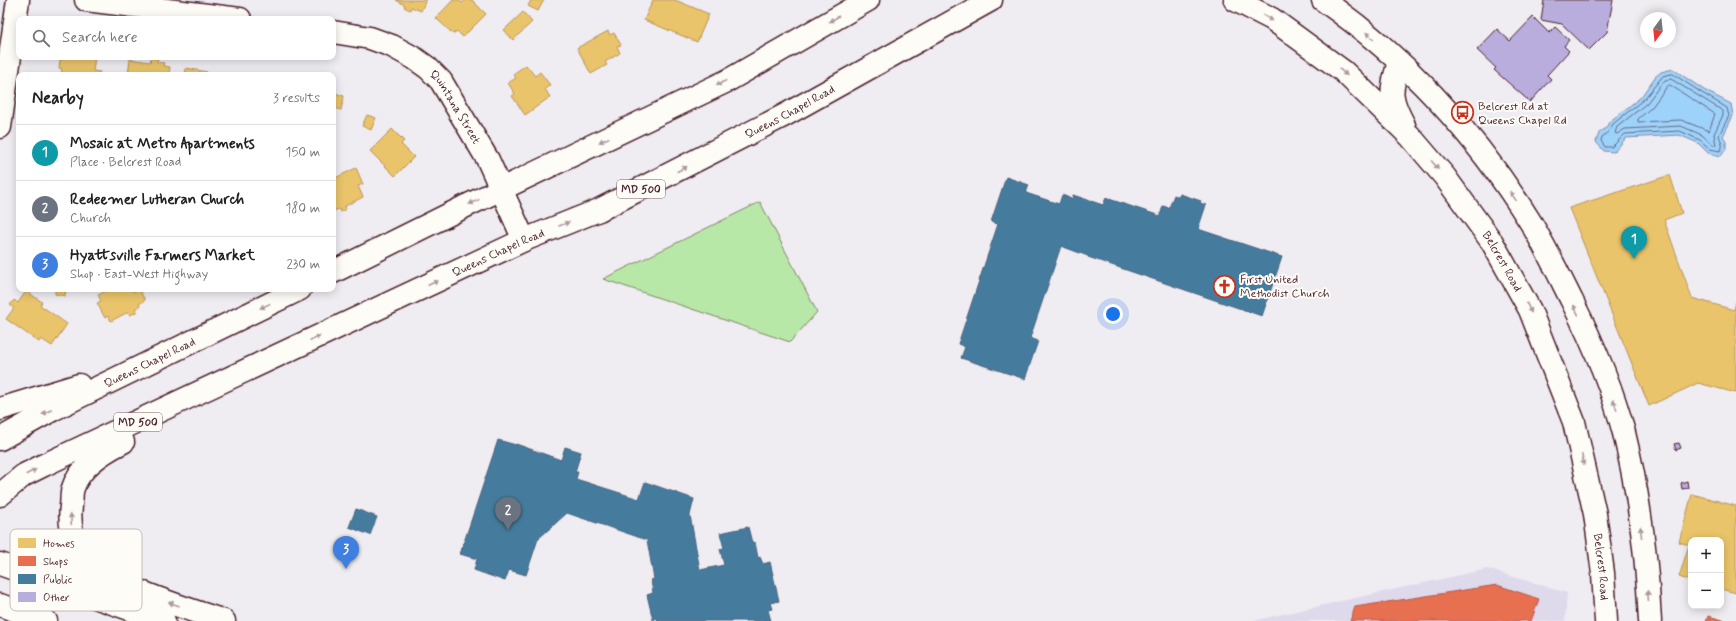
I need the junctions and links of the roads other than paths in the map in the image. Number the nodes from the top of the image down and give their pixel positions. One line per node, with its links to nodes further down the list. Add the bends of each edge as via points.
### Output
1 (18, 0): 10 (main road)
2 (86, 0): 7 (main road)
3 (868, 0): 12 (main road, one-way to 12, via 727,81)
4 (991, 0): 13 (main road, Queens Chapel Road / MD 500, one-way to 4, via 599,210 792,112)
5 (1235, 0): 11 (main road, Belcrest Road, one-way to 11, via 1272,19 1343,71)
6 (1323, 0): 9 (main road, one-way to 6, via 1356,23)
7 (216, 16)
8 (336, 32): 12 (main road, Quintana Street, via 370,38 392,46 428,68 454,100 488,160)
9 (1399, 62): 11 (main road, via 1392,95 1396,111); 33 (main road, one-way to 9, via 1640,517 1632,473 1623,431 1602,365 1554,264 1520,206 1478,147 1421,82)
10 (0, 127)
11 (1410, 136): 32 (main road, Belcrest Road, one-way to 32, via 1445,177 1492,242 1530,310 1574,422 1595,514)
12 (501, 189): 13 (main road, Quintana Street); 14 (main road, one-way to 14)
13 (524, 240): 16 (main road, Queens Chapel Road / MD 500, one-way to 13)
14 (336, 271)
15 (294, 292): 17 (main road, Queens Chapel Road, one-way to 17)
16 (280, 355): 20 (main road, Queens Chapel Road / MD 500, one-way to 16, via 24,475); 21 (main road, one-way to 16, via 70,509 73,488 81,472 104,451)
17 (132, 371): 18 (main road); 19 (main road, Queens Chapel Road, one-way to 19)
18 (0, 409)
19 (0, 439)
20 (0, 495)
21 (72, 529)
22 (0, 564): 23 (main road)
23 (10, 567)
24 (142, 593): 31 (main road, one-way to 24)
25 (0, 605): 26 (main road)
26 (10, 608)
27 (17, 611): 29 (main road)
28 (135, 611): 30 (main road)
29 (46, 621)
30 (164, 621)
31 (224, 621)
32 (1606, 621)
33 (1650, 621)

